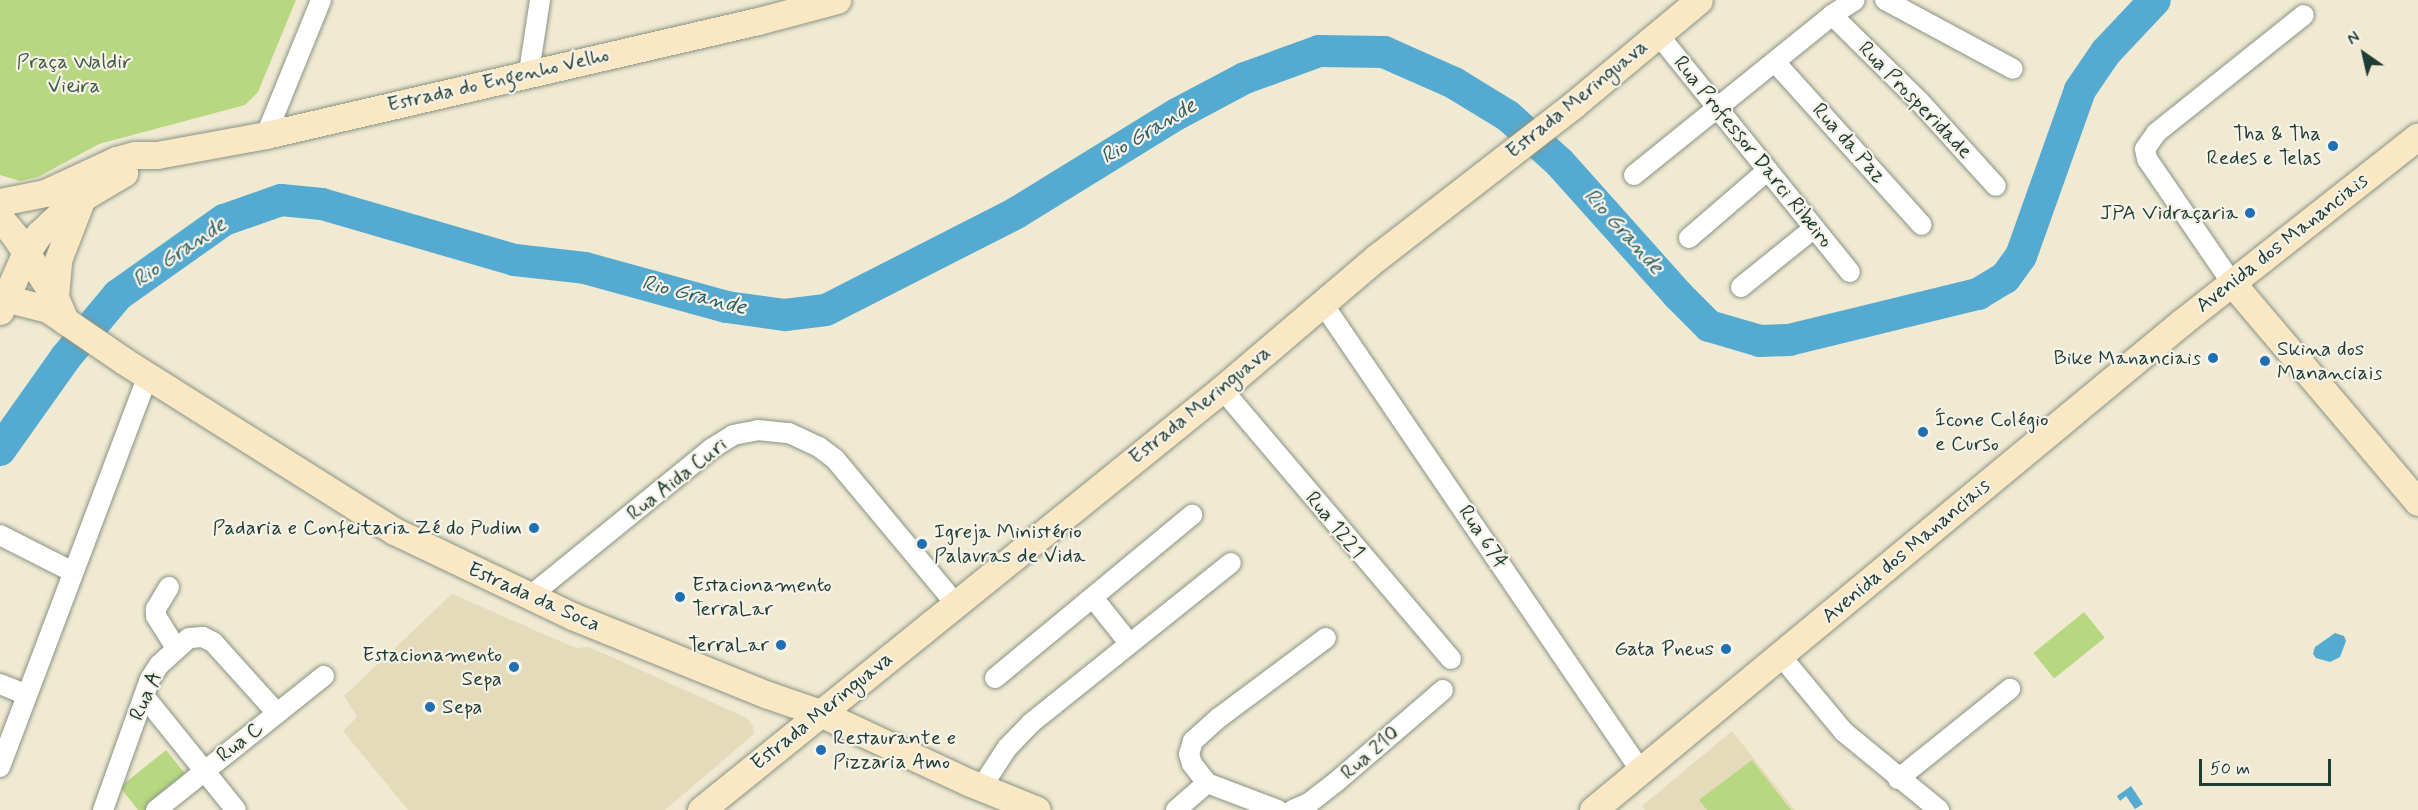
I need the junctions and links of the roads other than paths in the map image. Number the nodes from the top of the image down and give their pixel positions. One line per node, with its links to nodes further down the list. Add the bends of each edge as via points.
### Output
1 (321, 0): 14 (street)
2 (540, 0): 12 (street)
3 (837, 0): 12 (street, Estrada do Engenho Velho)
4 (1699, 0): 9 (street, Estrada Meringuava)
5 (1854, 0): 7 (street)
6 (1885, 0): 11 (street)
7 (1832, 15): 10 (street); 19 (street, Rua Prosperidade, via 1920,102)
8 (2304, 15): 28 (street, via 2156,133 2145,149 2147,159)
9 (1657, 33): 13 (street, Rua Professor Darci Ribeiro); 31 (street, Estrada Meringuava, via 1572,106 1376,258)
10 (1775, 62): 13 (street); 23 (street, Rua da Paz)
11 (2013, 69)
12 (529, 72): 14 (street, Estrada do Engenho Velho)
13 (1717, 108): 17 (street, Rua Professor Darci Ribeiro); 18 (street)
14 (266, 135): 16 (street, Estrada do Engenho Velho)
15 (2418, 136): 28 (street, Avenida dos Mananciais)
16 (157, 155): 20 (street, Estrada do Engenho Velho); 21 (street, Estrada do Engenho Velho, via 116,160 45,193)
17 (1768, 170): 24 (street, Rua Professor Darci Ribeiro); 25 (street)
18 (1634, 175)
19 (1996, 186)
20 (83, 197): 26 (street, Estrada do Engenho Velho, via 47,225); 32 (street, via 58,260)
21 (0, 202)
22 (0, 218): 26 (street, Estrada da Soca)
23 (1922, 225)
24 (1814, 228): 27 (street, Rua Professor Darci Ribeiro); 29 (street)
25 (1689, 238)
26 (25, 254): 30 (street, Estrada do Engenho Velho); 32 (street, Estrada da Soca)
27 (1850, 272)
28 (2232, 283): 35 (street); 47 (street, Avenida dos Mananciais)
29 (1741, 287)
30 (2, 303): 32 (street, Estrada da Soca, via 48,309)
31 (1323, 304): 34 (street, Estrada Meringuava); 60 (street, Rua 674)
32 (66, 316): 33 (street, Estrada da Soca, via 124,362)
33 (148, 375): 39 (street); 41 (street, Estrada da Soca, via 394,531)
34 (1221, 389): 43 (street, Estrada Meringuava); 48 (street, Rua 1221)
35 (2415, 492)
36 (1192, 515): 42 (street)
37 (0, 535): 39 (street)
38 (1232, 563): 45 (street)
39 (73, 572): 54 (street)
40 (169, 587): 46 (street, via 156,616)
41 (529, 597): 43 (street, Rua Aida Curi, via 711,449 733,435 758,430 789,433 835,459); 57 (street, Estrada da Soca)
42 (1094, 599): 45 (street); 50 (street)
43 (955, 603): 57 (street, Estrada Meringuava)
44 (1326, 638): 62 (street, via 1193,741 1189,754 1192,764)
45 (1129, 643): 63 (street, via 1018,735)
46 (176, 648): 55 (street, Rua A, via 159,665); 56 (street, Rua A, via 189,638 203,637 213,642)
47 (1780, 655): 60 (street, Avenida dos Mananciais); 61 (street, via 1844,732)
48 (1451, 659)
49 (324, 676): 56 (street, Rua C)
50 (994, 678)
51 (0, 684): 54 (street)
52 (2010, 689): 61 (street)
53 (1443, 690): 71 (street, Rua 210, via 1318,796)
54 (27, 695): 58 (street)
55 (144, 696): 59 (street); 65 (street, Rua A)
56 (277, 713): 59 (street, Rua C)
57 (820, 713): 63 (street, Estrada da Soca); 64 (street, Estrada Meringuava)
58 (0, 767)
59 (205, 770): 66 (street, Rua C); 67 (street)
60 (1641, 771): 72 (street, Avenida dos Mananciais)
61 (1898, 779): 73 (street)
62 (1207, 783): 69 (street); 70 (street)
63 (981, 788): 68 (street, Estrada da Soca)
64 (703, 809)
65 (103, 810)
66 (156, 810)
67 (236, 810)
68 (1037, 810)
69 (1176, 810)
70 (1278, 810)
71 (1293, 810)
72 (1593, 810)
73 (1939, 810)

